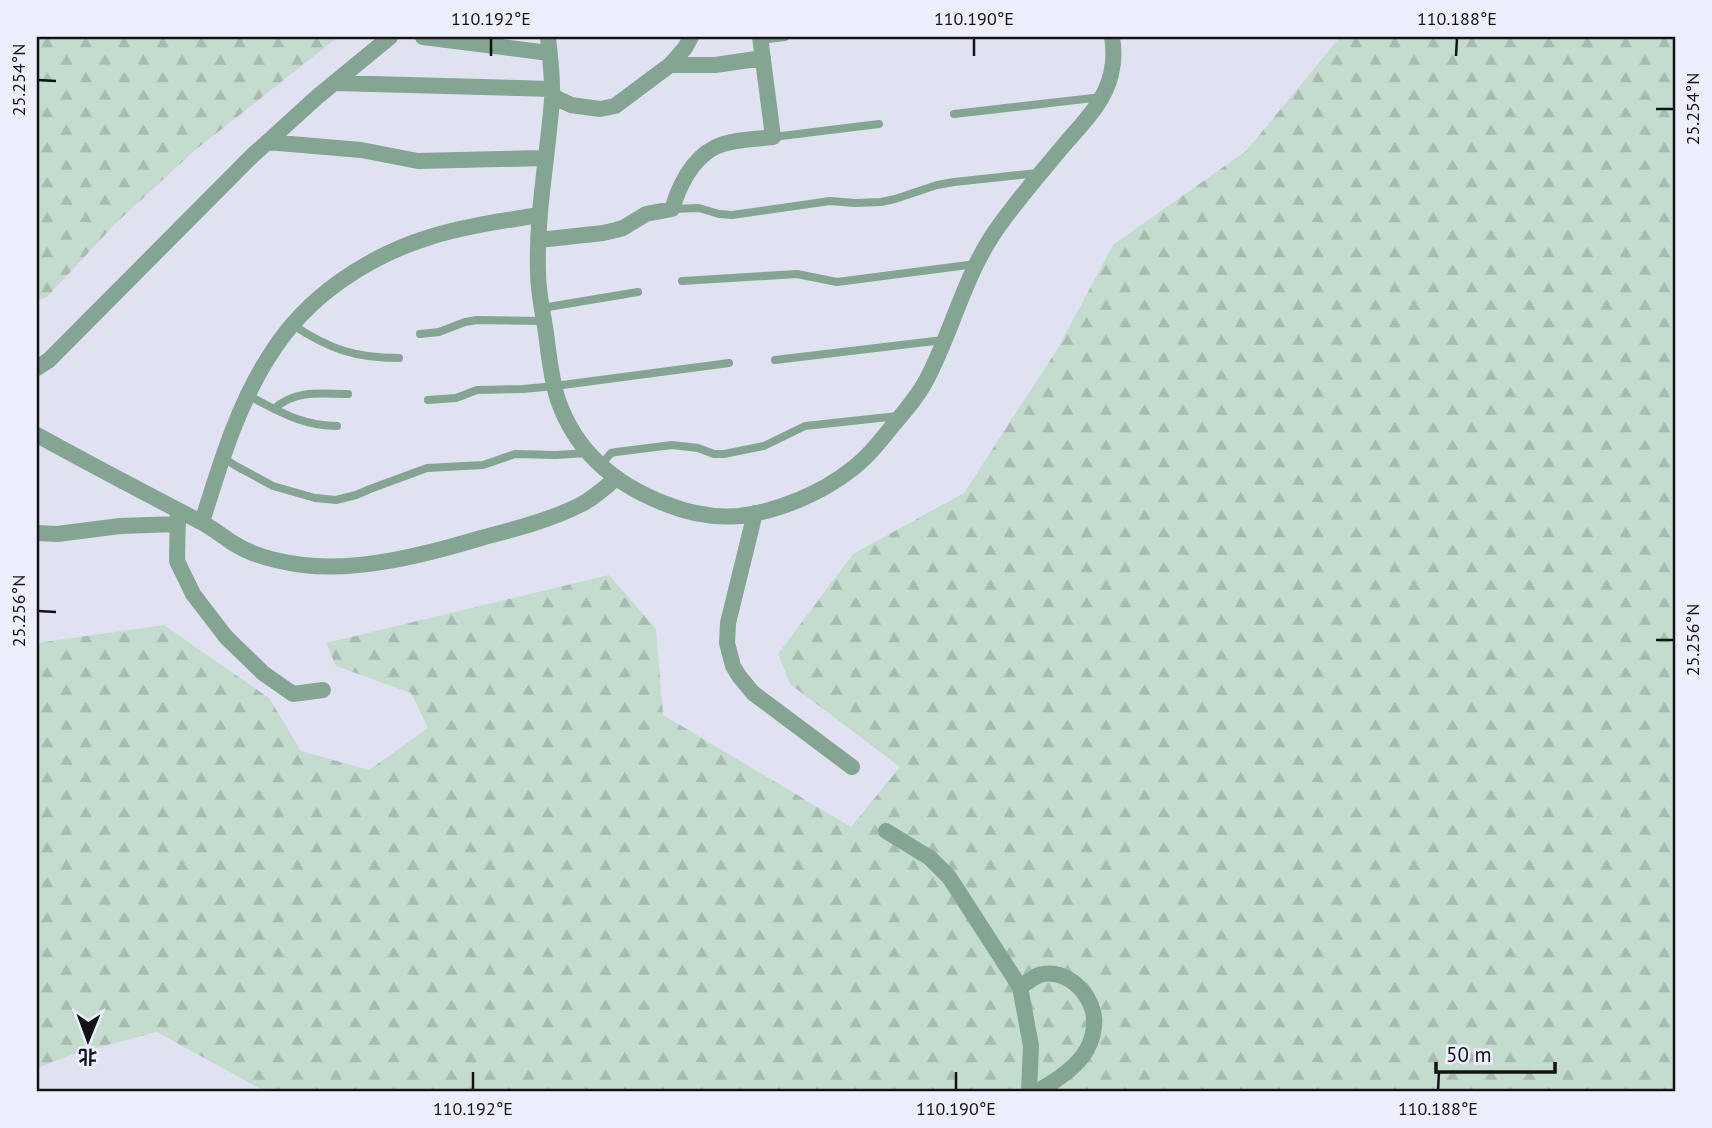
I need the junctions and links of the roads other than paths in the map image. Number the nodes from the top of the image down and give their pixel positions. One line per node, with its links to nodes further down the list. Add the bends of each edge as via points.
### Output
1 (390, 37): 10 (street)
2 (423, 37): 7 (street)
3 (691, 37): 9 (street)
4 (785, 37): 6 (lane)
5 (1112, 37): 12 (street, via 1112,74)
6 (760, 38): 8 (street)
7 (549, 45): 11 (street)
8 (763, 58): 9 (street); 15 (street)
9 (670, 65): 11 (street, via 615,106 571,105)
10 (334, 83): 11 (street); 16 (street)
11 (552, 92): 17 (street)
12 (1102, 97): 13 (lane); 18 (street)
13 (954, 114)
14 (879, 124): 15 (lane)
15 (773, 137): 19 (street, via 736,141 708,151 678,188)
16 (267, 142): 17 (street, via 361,150 418,161); 32 (street)
17 (545, 158): 20 (street)
18 (1041, 173): 19 (lane, via 954,182 881,202 830,201 732,215 699,208); 22 (street)
19 (672, 209): 21 (street, via 646,214 623,228 603,233)
20 (539, 215): 21 (street); 26 (street, via 456,230 393,250 353,271)
21 (539, 240): 25 (street)
22 (976, 264): 23 (lane, via 837,282 797,274); 28 (street)
23 (682, 281)
24 (638, 292): 25 (lane)
25 (543, 315): 27 (lane, via 477,320); 33 (street)
26 (293, 325): 29 (lane, via 348,353); 35 (street)
27 (420, 334)
28 (943, 341): 30 (lane); 38 (street, via 928,378)
29 (399, 358)
30 (775, 360)
31 (729, 363): 33 (lane)
32 (37, 368)
33 (555, 386): 36 (lane, via 477,390 456,398); 41 (street, via 570,428)
34 (348, 394): 37 (lane, via 301,395)
35 (247, 396): 37 (lane); 42 (street)
36 (428, 400)
37 (274, 409): 39 (lane, via 302,422)
38 (901, 416): 43 (lane, via 805,426 764,446 724,454 672,445 616,452); 45 (street, via 854,468 827,486 797,501)
39 (337, 426)
40 (37, 436): 46 (street)
41 (588, 453): 42 (lane, via 515,454 483,465 427,468 336,500 273,486); 43 (street)
42 (222, 457): 47 (street)
43 (601, 465): 44 (street)
44 (616, 478): 45 (street, via 681,510 714,516); 47 (street, via 582,504 525,525 469,542 361,564 319,566 275,560 235,544)
45 (755, 513): 50 (street, via 728,623 733,666 753,693)
46 (178, 517): 47 (street); 48 (street); 49 (street, via 177,561 193,594 226,637 293,694)
47 (202, 522)
48 (37, 533)
49 (323, 690)
50 (852, 767)
51 (886, 831): 52 (street, via 930,858 949,877)
52 (1020, 987): 53 (street, via 1031,1046); 54 (street, via 1039,975 1069,978 1090,1002 1095,1025 1082,1057)
53 (1029, 1091)
54 (1038, 1091)

